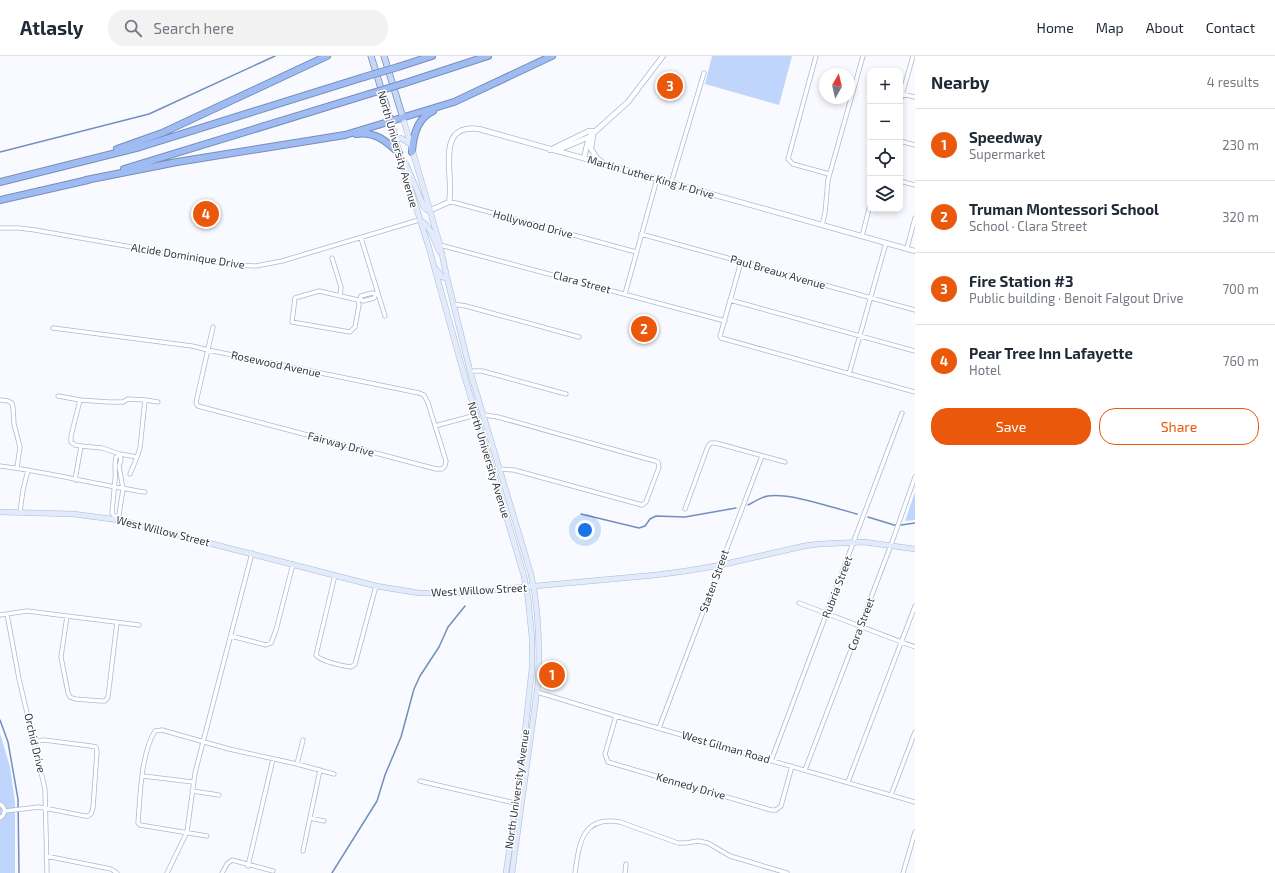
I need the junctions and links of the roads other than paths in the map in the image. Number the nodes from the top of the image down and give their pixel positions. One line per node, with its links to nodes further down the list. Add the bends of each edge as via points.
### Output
1 (327, 56): 30 (highway, via 162,133)
2 (371, 56): 17 (main road, North University Avenue)
3 (384, 56): 16 (main road, North University Avenue)
4 (432, 56): 30 (highway, bridge, via 140,147)
5 (488, 56): 34 (highway, bridge)
6 (552, 56): 15 (highway)
7 (663, 56): 18 (street, via 628,102)
8 (816, 56): 32 (street, via 788,159 793,164)
9 (863, 56): 32 (street)
10 (913, 56): 12 (street)
11 (704, 73): 37 (street)
12 (903, 91)
13 (903, 94): 14 (street)
14 (915, 97)
15 (454, 102): 16 (highway); 27 (highway, via 427,114 415,132)
16 (403, 118): 17 (highway); 23 (main road, North University Avenue)
17 (391, 121): 19 (highway); 21 (main road, North University Avenue)
18 (595, 131): 20 (street); 25 (street, via 589,131); 31 (street, via 591,149 597,158)
19 (345, 135): 28 (highway, via 363,133 383,138); 34 (highway, via 177,162)
20 (589, 137): 26 (street); 29 (street)
21 (396, 140): 23 (main road, via 401,138); 28 (main road, North University Avenue)
22 (903, 142): 24 (street)
23 (410, 144): 27 (main road, North University Avenue)
24 (915, 145)
25 (550, 150): 26 (street, Martin Luther King Jr Drive); 40 (street, Martin Luther King Jr Drive, via 479,129 461,130 454,135 449,148)
26 (556, 151): 29 (street, Martin Luther King Jr Drive)
27 (412, 152): 41 (main road, North University Avenue)
28 (400, 156): 41 (main road, via 406,164 424,207); 44 (main road, North University Avenue)
29 (584, 158): 31 (street, Martin Luther King Jr Drive)
30 (72, 164): 35 (highway)
31 (606, 164): 33 (street, Martin Luther King Jr Drive)
32 (829, 174): 45 (street)
33 (657, 179): 37 (street, Martin Luther King Jr Drive); 47 (street)
34 (86, 180): 39 (highway)
35 (0, 182)
36 (903, 182): 38 (street)
37 (671, 183): 45 (street, Martin Luther King Jr Drive)
38 (915, 184)
39 (0, 200)
40 (449, 202): 41 (street); 54 (street, Hollywood Drive)
41 (431, 210): 51 (main road, North University Avenue)
42 (868, 212): 48 (street)
43 (915, 218): 52 (street)
44 (419, 220): 49 (street, Alcide Dominique Drive); 55 (main road, via 424,222); 58 (main road, North University Avenue)
45 (822, 225): 48 (street, Martin Luther King Jr Drive)
46 (0, 228): 49 (street, Alcide Dominique Drive, via 35,230 243,266 277,262)
47 (641, 234): 54 (street); 57 (street, Paul Breaux Avenue)
48 (862, 236): 50 (street, Martin Luther King Jr Drive)
49 (361, 238): 60 (street)
50 (886, 243): 52 (street, Martin Luther King Jr Drive); 64 (street)
51 (440, 244): 55 (main road, North University Avenue); 61 (street, Clara Street)
52 (907, 248): 53 (street, Martin Luther King Jr Drive)
53 (915, 250)
54 (636, 252): 61 (street)
55 (442, 254): 59 (main road, North University Avenue)
56 (332, 258): 63 (street, via 341,287)
57 (741, 262): 64 (street, Paul Breaux Avenue); 67 (street)
58 (433, 264): 59 (main road, via 442,277); 68 (main road, North University Avenue)
59 (446, 278): 69 (main road, North University Avenue)
60 (377, 294): 62 (street); 66 (street); 71 (street)
61 (625, 294): 72 (street, Clara Street)
62 (366, 295): 65 (street, via 361,296); 66 (street)
63 (340, 296): 65 (street); 65 (street, via 319,291 296,298 292,322 350,332 355,327)
64 (870, 298): 70 (street, Paul Breaux Avenue); 75 (street)
65 (359, 300): 66 (street)
66 (368, 300)
67 (730, 300): 72 (street); 75 (street)
68 (444, 304): 69 (main road); 89 (main road, North University Avenue)
69 (453, 304): 76 (street); 79 (main road, North University Avenue)
70 (915, 310)
71 (385, 316)
72 (725, 321): 80 (street, via 720,337)
73 (213, 327): 77 (street)
74 (52, 328): 77 (street, Rosewood Avenue)
75 (860, 336): 78 (street); 80 (street)
76 (579, 337)
77 (208, 350): 91 (street, Rosewood Avenue, via 419,393 427,399); 91 (street, Fairway Drive, via 196,398 197,404 202,407 442,469 446,461)
78 (915, 352)
79 (470, 371): 82 (street, via 482,370); 90 (main road, North University Avenue)
80 (849, 374): 81 (street)
81 (915, 392)
82 (566, 394)
83 (58, 396): 85 (street)
84 (0, 400): 98 (street, via 12,403 14,408 14,424 20,447)
85 (80, 400): 86 (street); 92 (street, via 71,442)
86 (145, 400): 87 (street); 95 (street)
87 (158, 402)
88 (902, 413): 114 (street, Rubria Street)
89 (476, 415): 91 (street); 99 (main road, North University Avenue)
90 (484, 415): 100 (main road, North University Avenue); 100 (street, via 659,464 659,470 642,505 514,470)
91 (435, 426)
92 (81, 446): 93 (street, via 102,448); 104 (street)
93 (120, 455): 95 (street); 105 (street, via 116,457 114,464); 106 (street)
94 (762, 456): 96 (street); 110 (street, via 710,443); 119 (street, Staten Street)
95 (137, 457): 102 (street)
96 (785, 462)
97 (0, 466): 98 (street)
98 (17, 468): 101 (street)
99 (492, 469): 100 (main road); 123 (main road, North University Avenue)
100 (500, 469): 122 (main road, North University Avenue)
101 (28, 470): 104 (street); 112 (street)
102 (130, 474)
103 (915, 477): 115 (street, Cora Street)
104 (74, 480): 105 (street)
105 (114, 487): 106 (street); 109 (street)
106 (123, 489): 107 (street); 108 (street)
107 (145, 492)
108 (121, 498): 109 (street, via 118,496); 113 (street, via 119,515)
109 (113, 501): 113 (street, via 112,513)
110 (685, 509)
111 (0, 512): 112 (main road, West Willow Street)
112 (20, 512): 113 (main road, West Willow Street)
113 (115, 518): 117 (main road, West Willow Street)
114 (854, 542): 115 (main road, West Willow Street); 119 (main road, West Willow Street, via 804,546); 127 (street, Rubria Street)
115 (891, 545): 116 (main road, West Willow Street); 132 (street, Cora Street)
116 (915, 549)
117 (252, 553): 118 (main road, West Willow Street); 133 (street)
118 (293, 564): 120 (main road, West Willow Street); 133 (street, via 271,643 266,645)
119 (721, 565): 122 (main road, West Willow Street, via 656,575); 138 (street, Staten Street)
120 (336, 574): 121 (main road, West Willow Street); 121 (street, via 316,655 319,659 351,667 355,664)
121 (376, 586): 123 (main road, West Willow Street, via 419,593)
122 (534, 586): 123 (main road, West Willow Street); 136 (main road, North University Avenue, via 539,640)
123 (526, 587): 158 (main road, North University Avenue, via 532,638 532,668)
124 (799, 603): 127 (street)
125 (915, 606): 134 (street)
126 (7, 614): 128 (street); 129 (street, via 27,611); 141 (street, Orchid Drive, via 19,679)
127 (827, 614): 132 (street); 144 (street, Rubria Street)
128 (0, 615)
129 (66, 616): 130 (street); 130 (street, via 61,657 68,693 75,699 105,701 108,697)
130 (117, 622): 131 (street)
131 (139, 625)
132 (860, 626): 134 (street); 148 (street, Cora Street)
133 (231, 636): 142 (street)
134 (901, 642): 135 (street); 153 (street)
135 (915, 647)
136 (537, 692): 137 (street, West Gilman Road); 178 (main road, North University Avenue)
137 (616, 716): 138 (street, West Gilman Road); 146 (street, Kennedy Drive, via 605,754 608,762 771,810 781,806)
138 (659, 728): 144 (street, West Gilman Road)
139 (915, 732): 156 (street)
140 (303, 740): 145 (street)
141 (35, 741): 160 (street, Orchid Drive, via 45,789); 160 (street, via 91,746 96,747 97,752 93,808 90,816)
142 (203, 742): 143 (street); 150 (street, via 162,730 155,731); 152 (street)
143 (273, 759): 145 (street); 171 (street)
144 (771, 761): 146 (street, West Gilman Road)
145 (297, 764): 147 (street)
146 (792, 766): 148 (street, West Gilman Road)
147 (320, 770): 149 (street); 163 (street)
148 (805, 770): 153 (street, West Gilman Road)
149 (334, 774)
150 (143, 776): 152 (street); 165 (street, via 138,823)
151 (420, 781): 158 (street)
152 (193, 782): 154 (street)
153 (848, 782): 156 (street, West Gilman Road)
154 (192, 792): 155 (street); 165 (street)
155 (219, 795)
156 (890, 795): 157 (street, West Gilman Road)
157 (915, 802)
158 (515, 803): 177 (main road, North University Avenue)
159 (0, 804): 161 (street)
160 (46, 808): 161 (street); 169 (street, Orchid Drive)
161 (5, 811): 162 (street)
162 (0, 818)
163 (310, 818): 164 (street); 168 (street)
164 (324, 821)
165 (188, 832): 167 (street); 175 (street)
166 (915, 832): 182 (street)
167 (207, 836)
168 (303, 851)
169 (46, 856): 173 (street, Orchid Drive); 174 (street, via 111,869)
170 (626, 864): 180 (street)
171 (248, 866): 172 (street); 176 (street, via 231,860)
172 (273, 872)
173 (47, 873)
174 (117, 873)
175 (167, 873)
176 (222, 873)
177 (506, 873)
178 (512, 873)
179 (575, 873): 181 (street, via 579,844 584,834 594,825 610,820 678,843 708,843 730,856)
180 (625, 873)
181 (787, 873)
182 (903, 873)

